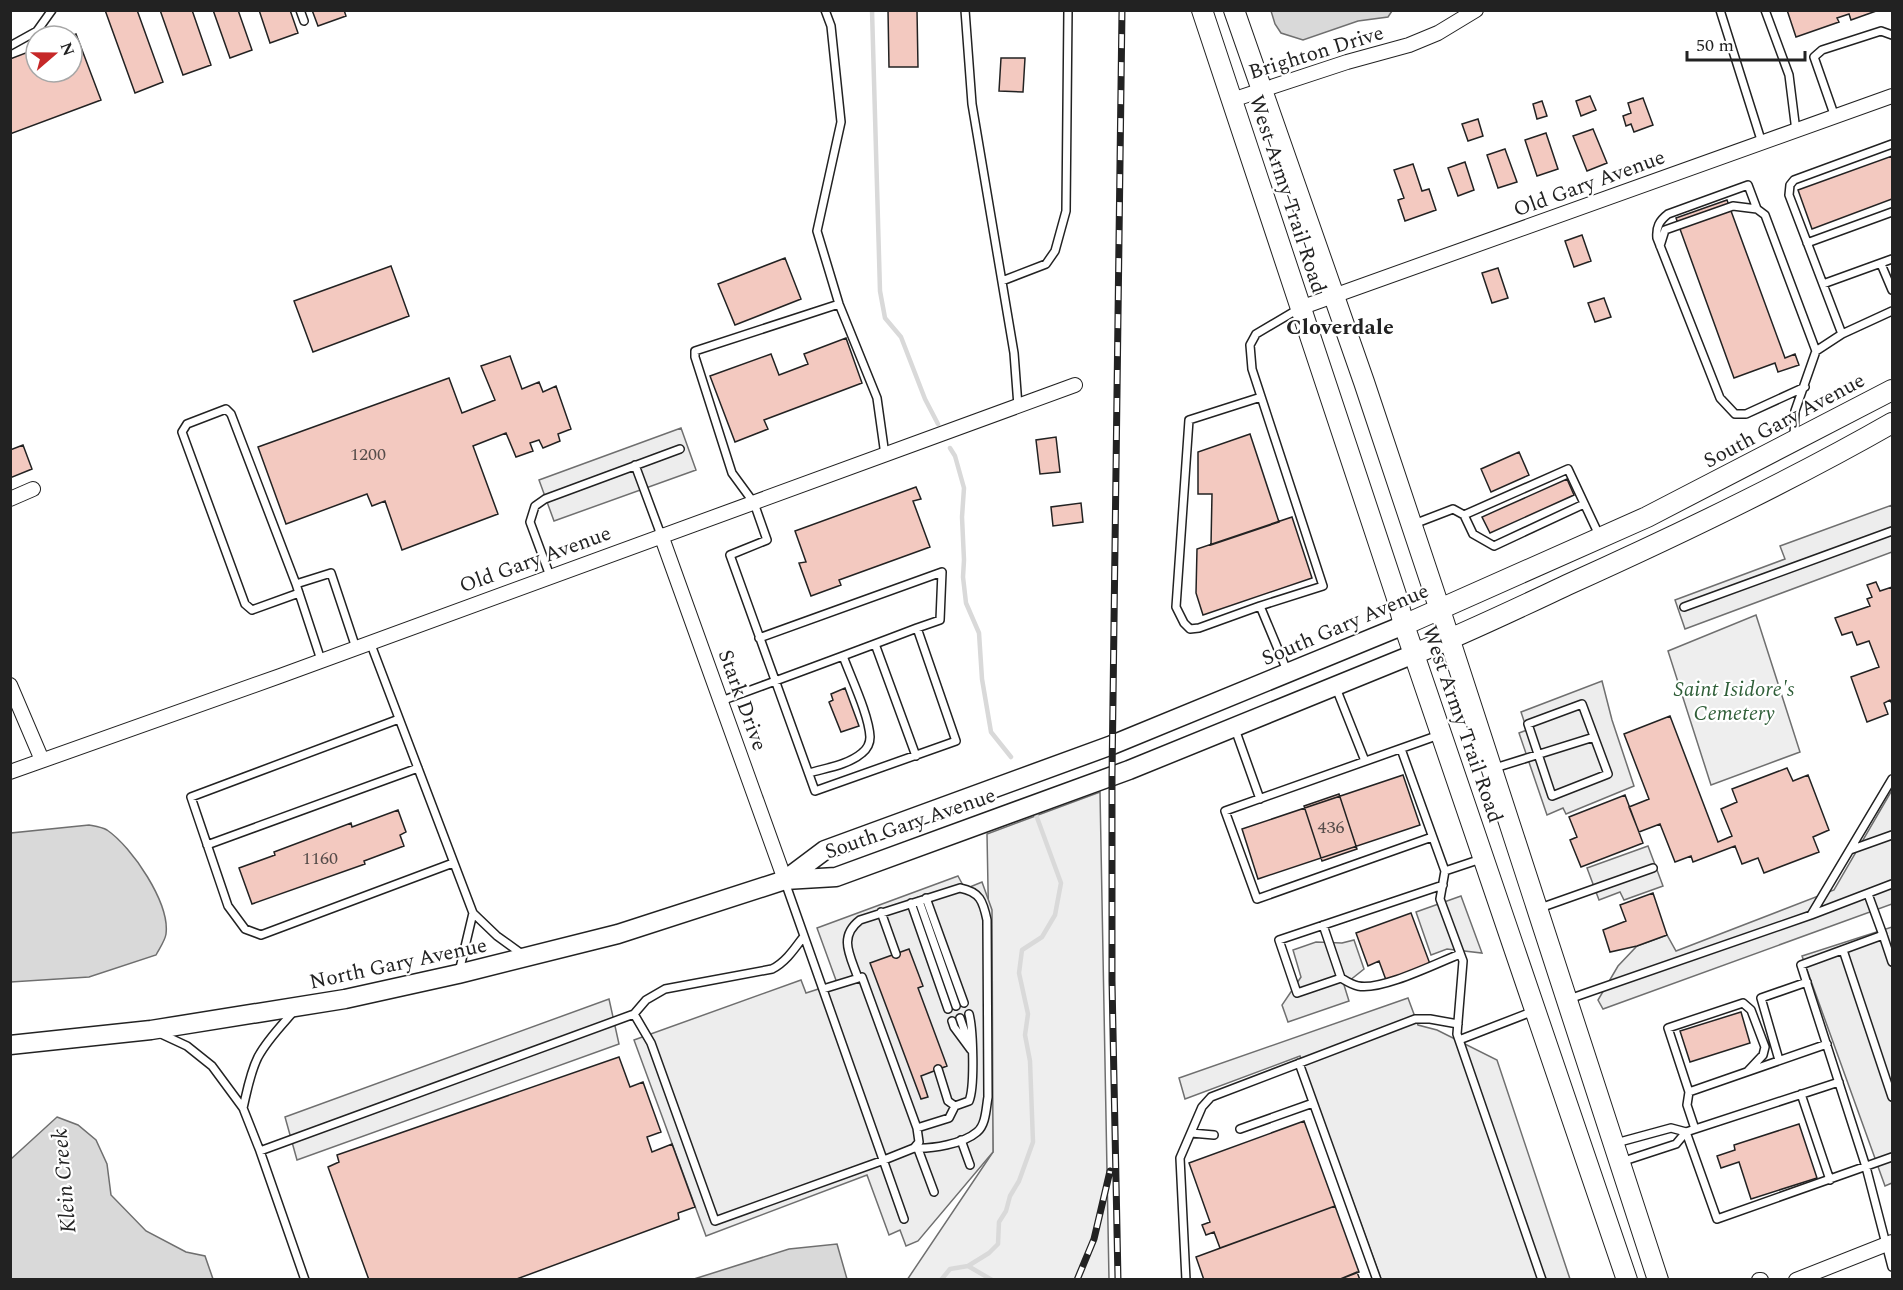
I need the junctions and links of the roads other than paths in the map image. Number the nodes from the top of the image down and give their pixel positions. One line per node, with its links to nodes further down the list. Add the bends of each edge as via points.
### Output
1 (52, 10): 13 (lane, via 37,31)
2 (300, 10): 11 (lane)
3 (825, 10): 31 (lane, via 831,26 841,122 817,231)
4 (964, 10): 27 (lane, via 972,104)
5 (1068, 10): 27 (lane, via 1066,212 1055,251 1046,264)
6 (1202, 10): 16 (main road, West Army Trail Road)
7 (1234, 10): 14 (main road, West Army Trail Road)
8 (1720, 10): 19 (lane)
9 (1765, 10): 18 (lane, via 1789,75)
10 (1472, 12): 14 (street, Brighton Drive, via 1410,45)
11 (304, 21)
12 (1893, 35): 17 (lane, via 1881,30 1822,50 1814,57)
13 (10, 46)
14 (1262, 90): 16 (street, Brighton Drive); 30 (main road, West Army Trail Road)
15 (1893, 96): 17 (street, Old Gary Avenue)
16 (1232, 100): 32 (main road, West Army Trail Road)
17 (1835, 117): 18 (street, Old Gary Avenue)
18 (1796, 131): 19 (street, Old Gary Avenue)
19 (1762, 143): 30 (street, Old Gary Avenue)
20 (1893, 144): 23 (lane, via 1794,180 1789,195)
21 (1757, 209): 24 (lane, via 1733,206 1665,230); 24 (lane, via 1748,185 1668,214 1657,231); 35 (lane, via 1764,214)
22 (1893, 212): 23 (lane)
23 (1807, 243): 28 (lane)
24 (1660, 246): 37 (lane, via 1720,398 1735,414 1746,414)
25 (1893, 259): 26 (lane)
26 (1881, 264): 28 (lane); 29 (lane)
27 (1002, 281): 40 (lane)
28 (1823, 284): 34 (lane)
29 (1893, 290)
30 (1333, 296): 32 (street, Old Gary Avenue); 51 (main road, West Army Trail Road)
31 (840, 304): 44 (lane, via 877,398); 48 (lane, via 696,351 732,473)
32 (1300, 309): 39 (lane, via 1256,334 1250,345 1252,369); 61 (main road, West Army Trail Road)
33 (1893, 311): 34 (lane)
34 (1842, 334): 35 (lane)
35 (1816, 351): 37 (lane)
36 (1075, 385): 40 (street, Old Gary Avenue)
37 (1804, 387): 42 (lane, via 1795,411)
38 (1893, 390): 42 (main road, South Gary Avenue)
39 (1262, 397): 58 (lane, via 1323,586); 58 (lane, via 1189,420 1176,606 1190,629)
40 (1018, 406): 44 (street, Old Gary Avenue)
41 (1893, 423): 64 (main road, South Gary Avenue, via 1750,500)
42 (1795, 442): 54 (main road, South Gary Avenue)
43 (680, 449): 45 (lane)
44 (885, 455): 48 (street, Old Gary Avenue)
45 (635, 465): 53 (lane); 55 (lane, via 544,499 535,506 530,522)
46 (33, 489): 47 (street)
47 (10, 499)
48 (754, 503): 53 (street, Old Gary Avenue); 63 (lane, via 767,540 730,555)
49 (1584, 504): 50 (lane, via 1494,546 1473,534); 50 (lane, via 1568,470); 54 (lane)
50 (1464, 515): 51 (lane, via 1453,509)
51 (1412, 525): 60 (main road, West Army Trail Road)
52 (1893, 531): 59 (lane)
53 (661, 535): 55 (street, Old Gary Avenue); 75 (street, Stark Drive)
54 (1601, 539): 60 (main road, South Gary Avenue)
55 (550, 576): 65 (street, Old Gary Avenue)
56 (296, 584): 57 (lane); 57 (lane, via 231,414 225,409 187,424 182,432 244,604 252,610); 67 (lane, via 331,573)
57 (299, 593): 70 (lane)
58 (1260, 606): 71 (lane)
59 (1684, 607)
60 (1440, 610): 61 (main road, South Gary Avenue); 64 (main road, West Army Trail Road)
61 (1404, 625): 68 (main road, West Army Trail Road); 71 (street, South Gary Avenue)
62 (917, 628): 63 (lane, via 940,620 942,573); 66 (lane); 82 (lane, via 956,741)
63 (759, 638): 72 (lane)
64 (1450, 639): 68 (main road, South Gary Avenue); 86 (main road, West Army Trail Road)
65 (370, 642): 67 (street, Old Gary Avenue); 76 (lane)
66 (874, 644): 69 (lane); 82 (lane)
67 (356, 648): 70 (street, Old Gary Avenue)
68 (1414, 654): 74 (street, South Gary Avenue); 78 (main road, West Army Trail Road)
69 (843, 656): 72 (lane); 88 (lane, via 867,720 869,745 851,760)
70 (321, 660): 83 (street, Old Gary Avenue)
71 (1289, 674): 99 (street, South Gary Avenue, via 1091,753 825,850)
72 (775, 681): 75 (lane); 88 (lane)
73 (10, 685): 83 (street)
74 (1335, 686): 77 (street, South Gary Avenue); 84 (lane)
75 (720, 701): 99 (street, Stark Drive)
76 (399, 719): 85 (lane); 93 (lane, via 191,797)
77 (1235, 727): 90 (lane); 99 (street, South Gary Avenue, via 836,877)
78 (1442, 734): 80 (lane); 95 (main road, West Army Trail Road)
79 (1594, 736): 81 (lane); 81 (lane, via 1582,704 1528,724); 81 (lane, via 1608,774 1552,796)
80 (1401, 749): 84 (lane); 92 (lane)
81 (1539, 755): 86 (lane)
82 (916, 756): 88 (lane, via 815,790)
83 (42, 760): 87 (street, Old Gary Avenue)
84 (1365, 761): 90 (lane)
85 (418, 768): 93 (lane); 96 (lane)
86 (1492, 769): 104 (main road, West Army Trail Road)
87 (10, 772)
88 (809, 773)
89 (1891, 783): 94 (lane)
90 (1260, 799): 92 (lane, via 1226,811 1257,899)
91 (1893, 835): 94 (lane)
92 (1432, 837): 98 (lane)
93 (207, 845): 96 (lane, via 228,906 245,929 261,935)
94 (1850, 850): 107 (lane)
95 (1482, 858): 98 (lane); 125 (main road, West Army Trail Road)
96 (453, 863): 105 (lane)
97 (1653, 868): 104 (lane)
98 (1445, 872): 101 (lane)
99 (785, 880): 110 (lane); 114 (street, North Gary Avenue, via 618,934)
100 (1893, 884): 102 (lane)
101 (1443, 885): 108 (lane); 113 (lane, via 1440,899)
102 (1868, 894): 107 (lane); 109 (lane)
103 (919, 901): 106 (lane); 122 (lane); 123 (lane); 153 (lane, via 960,888 971,890 982,902 987,920 987,1104 983,1124)
104 (1537, 909): 121 (main road, West Army Trail Road)
105 (473, 913): 114 (lane); 116 (lane)
106 (878, 913): 112 (lane); 117 (lane, via 856,923 848,935 847,943)
107 (1811, 915): 121 (lane)
108 (1323, 925): 118 (lane); 118 (lane, via 1279,940 1297,993)
109 (1884, 935): 111 (lane); 115 (lane)
110 (804, 936): 120 (lane); 126 (lane, via 792,953 772,969 665,989 646,1000)
111 (1843, 950): 119 (lane, via 1801,965); 143 (lane)
112 (896, 954)
113 (1461, 954): 118 (lane, via 1369,987); 130 (lane)
114 (526, 957): 116 (street, North Gary Avenue)
115 (1893, 962)
116 (458, 974): 124 (street, North Gary Avenue)
117 (860, 977): 120 (lane); 147 (lane)
118 (1341, 978)
119 (1806, 982): 133 (lane); 136 (lane, via 1761,998)
120 (823, 989): 158 (lane)
121 (1566, 1000): 156 (main road, West Army Trail Road)
122 (964, 1003)
123 (952, 1007)
124 (297, 1008): 131 (street, North Gary Avenue); 146 (lane, via 258,1057)
125 (1536, 1010): 132 (lane); 170 (main road, West Army Trail Road)
126 (634, 1014): 155 (lane); 158 (lane, via 651,1043 715,1221)
127 (969, 1014): 135 (lane)
128 (960, 1018): 135 (lane)
129 (952, 1021): 135 (lane)
130 (1458, 1024): 132 (lane); 137 (lane, via 1415,1019)
131 (151, 1030): 134 (street, North Gary Avenue); 146 (lane, via 187,1046 206,1061)
132 (1459, 1040): 169 (lane)
133 (1827, 1044): 136 (lane); 140 (lane)
134 (10, 1045)
135 (972, 1050): 145 (lane, via 972,1094 969,1101)
136 (1779, 1060): 139 (lane)
137 (1299, 1063): 144 (lane); 151 (lane, via 1211,1097 1202,1107)
138 (938, 1069): 145 (lane, via 948,1101)
139 (1748, 1071): 141 (lane); 141 (lane, via 1765,1047 1751,1010 1743,1004 1668,1028)
140 (1839, 1082): 142 (lane); 160 (lane)
141 (1689, 1092): 149 (lane, via 1686,1105)
142 (1801, 1094): 149 (lane); 161 (lane)
143 (1893, 1097)
144 (1313, 1103): 148 (lane); 168 (lane)
145 (955, 1106): 147 (lane, via 949,1118)
146 (243, 1108): 155 (lane)
147 (917, 1128): 154 (lane, via 920,1142)
148 (1240, 1129)
149 (1695, 1129): 150 (lane)
150 (1686, 1132): 156 (lane, via 1671,1128); 156 (lane, via 1676,1144); 161 (lane, via 1717,1220)
151 (1191, 1133): 152 (lane); 167 (lane, via 1180,1158)
152 (1214, 1135)
153 (961, 1140): 154 (lane, via 940,1147); 159 (lane)
154 (916, 1148): 158 (lane); 162 (lane)
155 (260, 1151): 166 (lane)
156 (1616, 1154): 171 (main road, West Army Trail Road)
157 (1893, 1157): 160 (lane)
158 (884, 1160): 163 (lane)
159 (970, 1165)
160 (1866, 1167): 161 (lane); 164 (lane)
161 (1830, 1180)
162 (934, 1192)
163 (904, 1219)
164 (1890, 1244): 165 (lane); 172 (street)
165 (1893, 1267)
166 (305, 1280)
167 (1186, 1280)
168 (1377, 1280)
169 (1542, 1280)
170 (1627, 1280)
171 (1658, 1280)
172 (1796, 1280)

